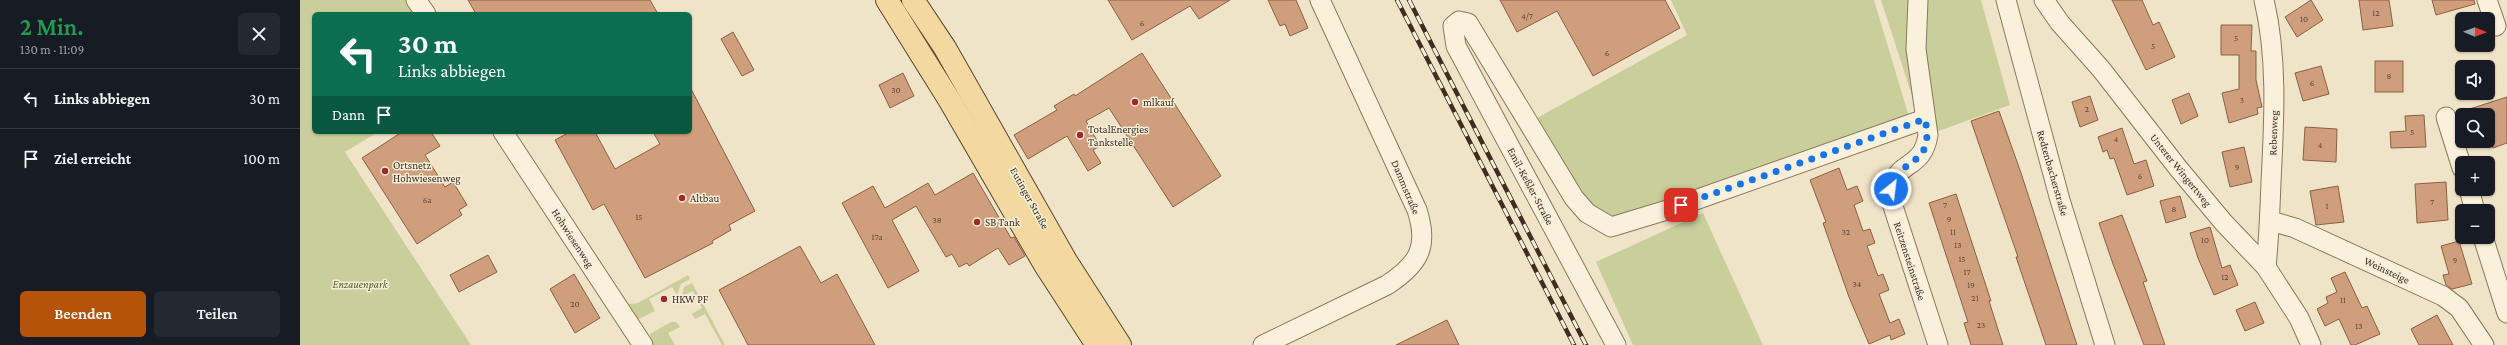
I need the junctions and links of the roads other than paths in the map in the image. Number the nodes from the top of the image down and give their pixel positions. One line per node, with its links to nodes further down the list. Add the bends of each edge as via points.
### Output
1 (416, 0): 10 (street)
2 (887, 0): 13 (main road, Eutinger Straße)
3 (913, 0): 12 (main road, Eutinger Straße)
4 (1320, 0): 25 (street, Dammstraße, via 1417,210 1422,224 1421,246 1414,262 1401,276 1387,285)
5 (1918, 0): 15 (street, Reitzensteinstraße, via 1916,49)
6 (2006, 0): 28 (street, Redtenbacherstraße, via 2060,200)
7 (2044, 0): 20 (street, Unterer Wingertweg, via 2060,24 2101,69 2178,168 2224,223)
8 (2264, 0): 18 (street, Rebenweg, via 2271,47 2275,124)
9 (2487, 0): 11 (street)
10 (425, 12)
11 (2496, 26)
12 (945, 48): 13 (main road); 24 (main road, Eutinger Straße, via 1066,261)
13 (925, 60): 23 (main road, Eutinger Straße, via 1045,264)
14 (2446, 117): 17 (street)
15 (1925, 119): 26 (street, Emil-Keßler-Straße, via 1667,210 1611,226 1587,213 1574,198 1468,23 1459,21 1453,26 1456,46); 27 (street, Reitzensteinstraße, via 1928,135 1926,147 1916,162 1903,170 1893,181 1890,197)
16 (504, 134): 22 (street, Hohwiesenweg)
17 (2458, 156)
18 (2271, 221): 20 (street, Rebenweg); 30 (street, Weinsteige, via 2295,228 2443,296 2459,308)
19 (2486, 244): 21 (street)
20 (2266, 267): 29 (street, Unterer Wingertweg, via 2299,318)
21 (2507, 313)
22 (643, 345)
23 (1097, 345)
24 (1120, 345)
25 (1263, 345)
26 (1616, 345)
27 (1938, 345)
28 (2105, 345)
29 (2311, 345)
30 (2484, 345)

